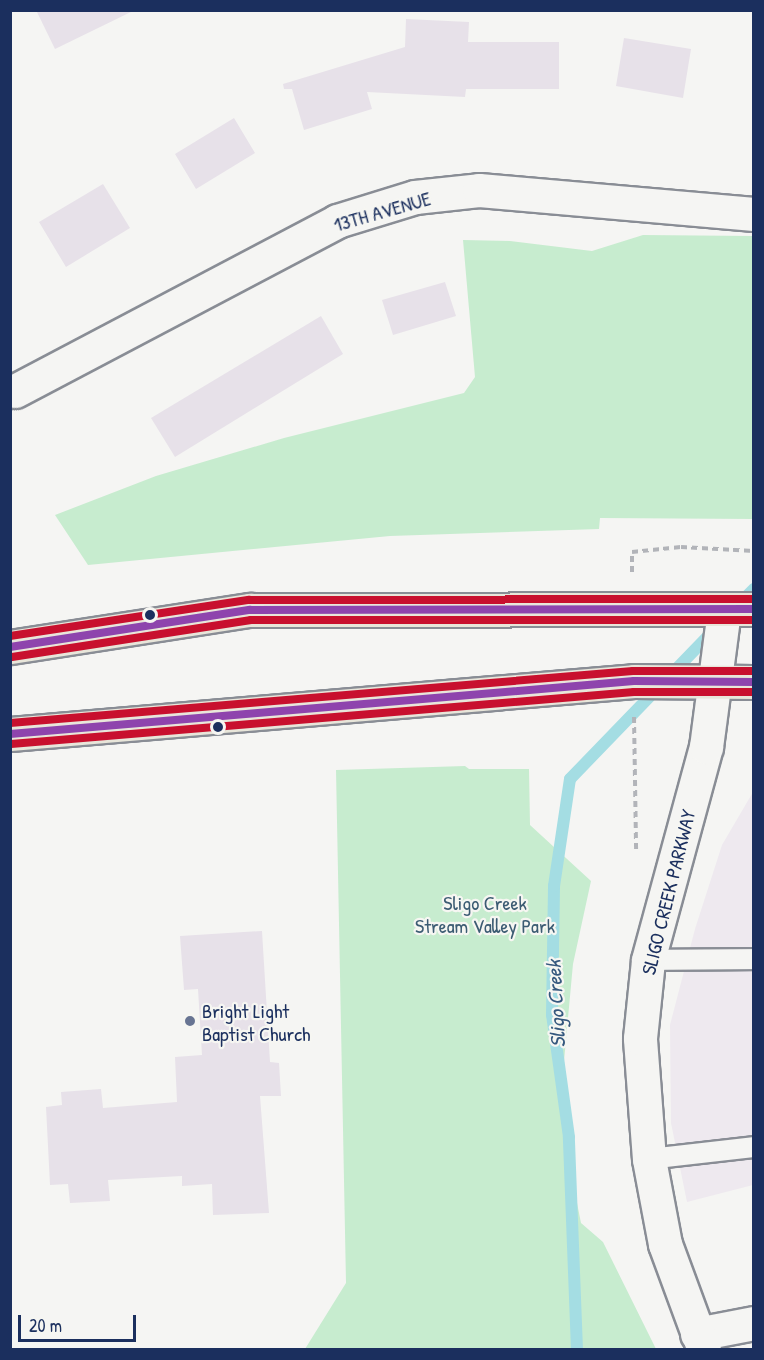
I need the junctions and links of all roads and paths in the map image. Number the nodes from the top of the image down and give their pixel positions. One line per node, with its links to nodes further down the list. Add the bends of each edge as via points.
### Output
1 (753, 214): 2 (street, 13TH AVENUE, via 479,190 415,197 336,221)
2 (12, 396)
3 (753, 551): 4 (path, via 681,547 632,552)
4 (632, 568)
5 (739, 609): 6 (main road, via 250,610); 7 (street, SLIGO CREEK PARKWAY)
6 (10, 647)
7 (715, 681): 8 (main road); 9 (main road, via 634,681); 13 (street, SLIGO CREEK PARKWAY, via 706,747)
8 (753, 682)
9 (10, 734)
10 (634, 740): 11 (path)
11 (637, 847)
12 (753, 959): 13 (lane)
13 (648, 960): 15 (street, SLIGO CREEK PARKWAY, via 640,1038)
14 (753, 1147): 15 (lane)
15 (649, 1159): 17 (street, SLIGO CREEK PARKWAY, via 665,1244)
16 (753, 1323): 17 (street)
17 (700, 1342)

